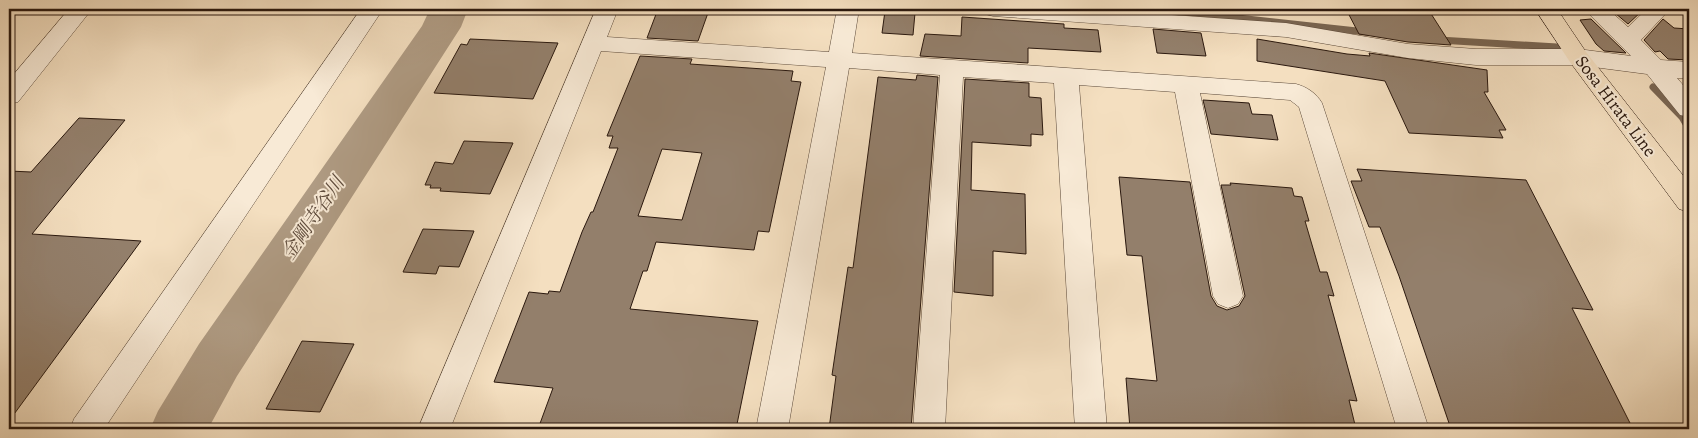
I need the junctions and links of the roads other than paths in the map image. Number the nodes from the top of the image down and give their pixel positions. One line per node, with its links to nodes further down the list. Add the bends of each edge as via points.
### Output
1 (81, 9): 19 (street)
2 (372, 9): 23 (street)
3 (607, 9): 11 (street)
4 (848, 9): 13 (street)
5 (1005, 9): 9 (street)
6 (1546, 9): 12 (main road, Sosa Hirata Line)
7 (1595, 9): 10 (street)
8 (1658, 9): 10 (street)
9 (1178, 15): 12 (street, via 1408,51 1476,57)
10 (1628, 39): 14 (street)
11 (593, 43): 13 (street); 24 (street)
12 (1578, 57): 14 (street); 21 (main road, Sosa Hirata Line)
13 (839, 60): 15 (street); 25 (street)
14 (1654, 67): 16 (street); 20 (street)
15 (952, 68): 17 (street); 26 (street)
16 (1689, 70)
17 (1066, 76): 18 (street); 27 (street)
18 (1186, 84): 22 (street); 28 (street, via 1296,92 1310,103)
19 (9, 96)
20 (1689, 109)
21 (1689, 202)
22 (1228, 296)
23 (86, 429)
24 (434, 429)
25 (772, 429)
26 (929, 429)
27 (1091, 429)
28 (1413, 429)

